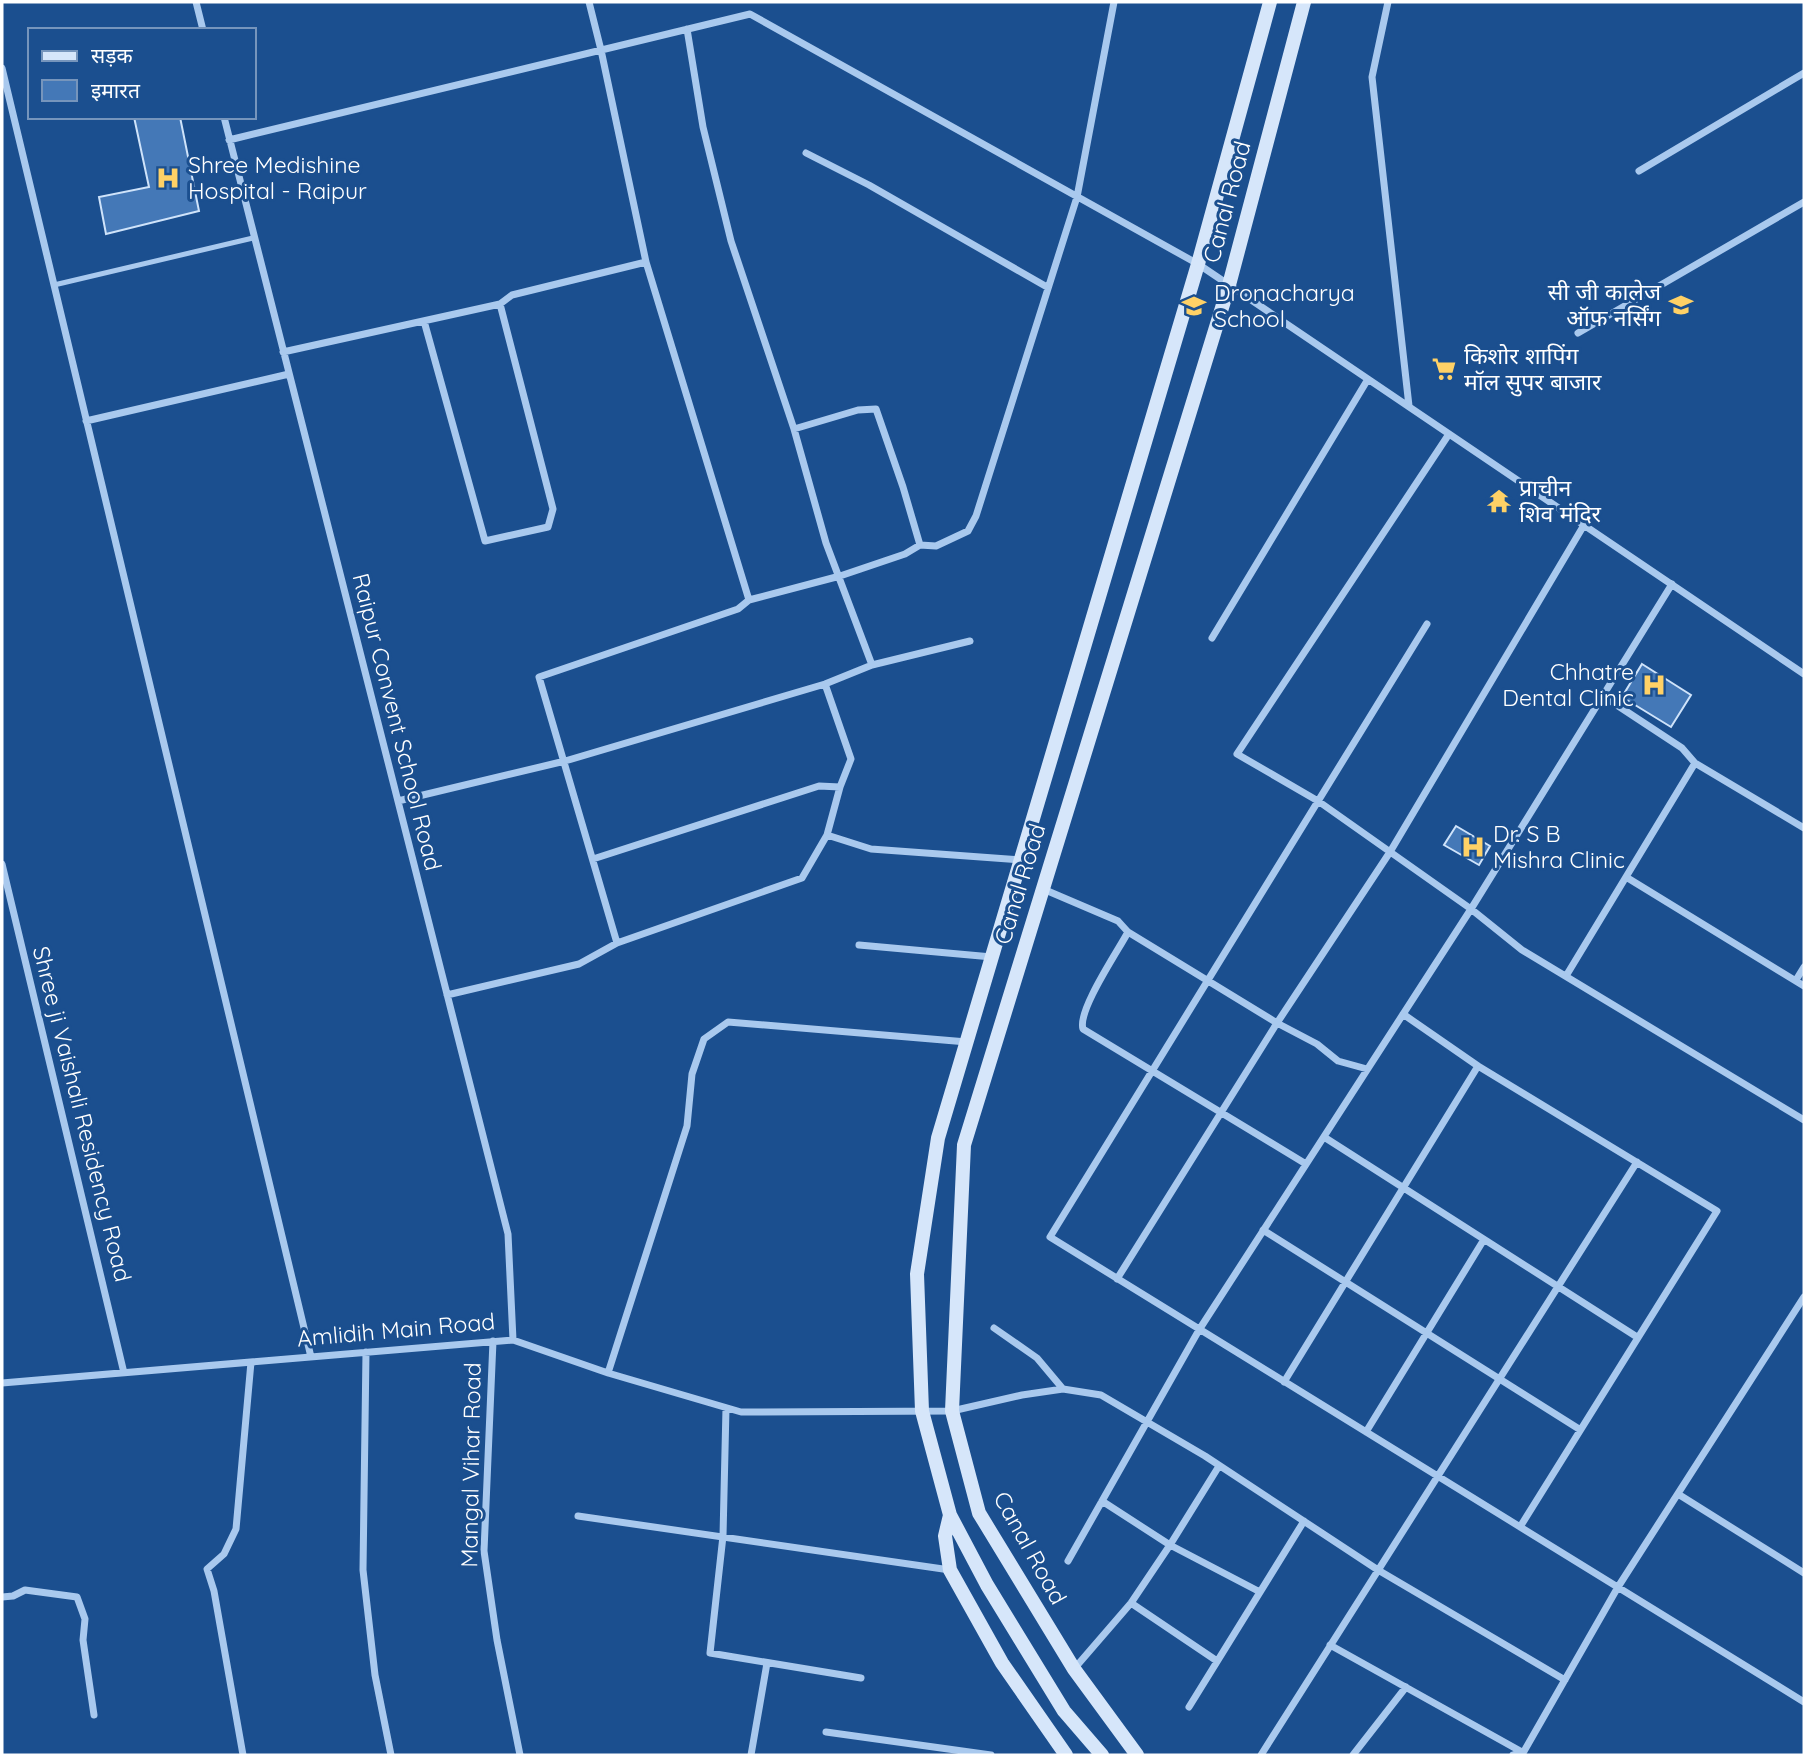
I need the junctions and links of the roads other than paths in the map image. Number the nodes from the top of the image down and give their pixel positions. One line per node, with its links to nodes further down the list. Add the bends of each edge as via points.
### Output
1 (196, 2): 7 (street)
2 (589, 2): 9 (street)
3 (1114, 2): 16 (street)
4 (1270, 2): 22 (main road, Canal Road)
5 (1304, 2): 24 (main road, Canal Road)
6 (1388, 2): 32 (street, via 1372,77)
7 (202, 28)
8 (687, 29): 9 (street); 16 (street, via 750,14); 34 (street, via 703,127 731,241)
9 (601, 50): 13 (street); 21 (street)
10 (2, 68): 23 (street)
11 (1804, 73): 15 (street)
12 (224, 119): 13 (street, Raipur Convent School Road)
13 (229, 140): 20 (street, Raipur Convent School Road)
14 (806, 153): 25 (street)
15 (1639, 171)
16 (1077, 197): 22 (street); 25 (street)
17 (1804, 202): 18 (street)
18 (1794, 208): 19 (street); 28 (street)
19 (1804, 215)
20 (253, 238): 23 (lane); 29 (street, Raipur Convent School Road)
21 (646, 262): 26 (street, via 512,295); 40 (street)
22 (1198, 264): 24 (street); 57 (main road, Canal Road)
23 (54, 285): 33 (street)
24 (1229, 285): 31 (street); 60 (main road, Canal Road)
25 (1047, 286): 37 (street, via 976,516 968,531 936,546)
26 (500, 304): 27 (street); 27 (street, via 553,509 548,527 485,541)
27 (424, 321): 29 (street)
28 (1578, 333)
29 (284, 352): 30 (street, Raipur Convent School Road)
30 (289, 374): 33 (street); 51 (street, Raipur Convent School Road)
31 (1368, 379): 32 (street); 42 (street)
32 (1409, 407): 35 (street)
33 (86, 421): 97 (street)
34 (794, 429): 37 (street, via 876,409); 38 (street, via 826,543)
35 (1449, 434): 36 (street); 52 (street, via 1237,754)
36 (1584, 525): 39 (street); 55 (street)
37 (920, 544): 38 (street, via 905,554)
38 (840, 576): 40 (street); 44 (street)
39 (1672, 584): 45 (street); 47 (street)
40 (749, 600): 48 (street, via 738,609 539,677)
41 (1427, 624): 52 (street)
42 (1212, 638)
43 (970, 642): 44 (street)
44 (872, 665): 46 (street)
45 (1804, 674)
46 (825, 684): 48 (street); 50 (street, via 851,759)
47 (1603, 696): 49 (street, via 1682,748); 61 (street)
48 (565, 761): 51 (street); 56 (street)
49 (1695, 763): 53 (street); 59 (street)
50 (840, 787): 54 (street); 56 (street, via 819,786)
51 (398, 801): 71 (street, Raipur Convent School Road)
52 (1318, 801): 55 (street); 68 (street)
53 (1804, 828)
54 (827, 835): 57 (street, via 871,849); 63 (street, via 802,878)
55 (1390, 852): 61 (street); 73 (street)
56 (593, 859): 63 (street)
57 (1020, 860): 65 (main road, Canal Road)
58 (2, 864): 99 (street, Shree ji Vaishali Residency Road)
59 (1626, 877): 67 (street); 69 (street)
60 (1043, 888): 62 (street, via 1118,921); 107 (main road, Canal Road, via 964,1145)
61 (1471, 909): 67 (street, via 1522,950); 72 (street)
62 (1128, 932): 68 (street); 77 (street, via 1081,1023 1094,1037)
63 (617, 943): 71 (street, via 579,964)
64 (859, 945): 65 (street)
65 (992, 957): 74 (main road, Canal Road)
66 (1804, 967): 69 (street)
67 (1566, 976): 79 (street)
68 (1208, 980): 73 (street); 77 (street)
69 (1796, 980): 70 (street)
70 (1804, 986)
71 (447, 995): 94 (street, Raipur Convent School Road, via 508,1234)
72 (1403, 1014): 75 (street); 76 (street)
73 (1277, 1023): 76 (street, via 1338,1061); 78 (street)
74 (967, 1042): 100 (street, via 729,1022 704,1039 692,1074 687,1126); 106 (main road, Canal Road, via 938,1138 918,1274)
75 (1478, 1066): 81 (street); 83 (street)
76 (1367, 1069): 80 (street)
77 (1152, 1071): 78 (street); 86 (street, via 1049,1237)
78 (1221, 1115): 82 (street); 86 (street)
79 (1804, 1120)
80 (1324, 1137): 82 (street); 83 (street)
81 (1637, 1162): 88 (street); 93 (street, via 1717,1211)
82 (1306, 1164): 84 (street)
83 (1403, 1188): 85 (street); 87 (street)
84 (1263, 1230): 87 (street); 91 (street)
85 (1483, 1241): 88 (street); 92 (street)
86 (1117, 1279): 91 (street)
87 (1344, 1282): 92 (street); 102 (street)
88 (1559, 1288): 93 (street); 101 (street)
89 (1804, 1297): 113 (street)
90 (994, 1328): 104 (street, via 1037,1357)
91 (1199, 1329): 102 (street); 108 (street)
92 (1428, 1333): 101 (street); 110 (street)
93 (1637, 1337): 109 (street)
94 (513, 1340): 95 (street, Amlidih Main Road); 100 (street, Amlidih Main Road)
95 (493, 1341): 96 (street, Amlidih Main Road); 143 (street, Mangal Vihar Road, via 484,1551)
96 (366, 1352): 97 (street, Amlidih Main Road); 142 (street, via 363,1570 375,1675)
97 (311, 1357): 98 (street, Amlidih Main Road)
98 (251, 1362): 99 (street, Amlidih Main Road); 141 (street, via 236,1528 224,1554 207,1569)
99 (124, 1373): 103 (street, Amlidih Main Road)
100 (608, 1373): 105 (street, Amlidih Main Road)
101 (1502, 1379): 109 (street); 112 (street)
102 (1284, 1382): 110 (street)
103 (2, 1383)
104 (1063, 1389): 107 (street, Amlidih Main Road); 108 (street, Amlidih Main Road, via 1101,1395)
105 (726, 1408): 106 (street, Amlidih Main Road, via 741,1412); 119 (street)
106 (922, 1411): 107 (street, Amlidih Main Road); 115 (main road, Canal Road)
107 (952, 1411): 132 (main road, Canal Road, via 979,1513)
108 (1146, 1423): 111 (street, Amlidih Main Road); 114 (street)
109 (1579, 1429): 118 (street)
110 (1366, 1432): 112 (street)
111 (1219, 1466): 117 (street, Amlidih Main Road); 120 (street)
112 (1439, 1477): 118 (street); 123 (street)
113 (1678, 1494): 124 (street); 125 (street)
114 (1102, 1501): 120 (street); 121 (street)
115 (950, 1515): 122 (main road, via 945,1536); 147 (main road, Canal Road, via 987,1585 1065,1711)
116 (578, 1516): 119 (street)
117 (1304, 1521): 123 (street, Amlidih Main Road); 126 (street)
118 (1520, 1527): 125 (street)
119 (723, 1536): 122 (street); 131 (street, via 710,1653)
120 (1171, 1545): 126 (street); 128 (street)
121 (1068, 1561)
122 (950, 1570): 146 (main road, via 1008,1672)
123 (1378, 1570): 129 (street); 134 (street, Amlidih Main Road)
124 (1804, 1573)
125 (1618, 1587): 134 (street); 136 (street)
126 (1260, 1592): 130 (street)
127 (2, 1597): 138 (street, via 25,1590 77,1597 85,1619 83,1640)
128 (1131, 1603): 130 (street); 132 (street)
129 (1330, 1645): 135 (street); 149 (street)
130 (1217, 1661): 137 (street)
131 (767, 1662): 133 (street); 144 (street)
132 (1074, 1669): 148 (main road, Canal Road)
133 (861, 1678)
134 (1565, 1679): 140 (street)
135 (1406, 1687): 140 (street); 150 (street)
136 (1804, 1702)
137 (1189, 1707)
138 (94, 1715)
139 (826, 1732): 145 (street)
140 (1523, 1753): 151 (street)
141 (243, 1755)
142 (391, 1755)
143 (520, 1755)
144 (751, 1755)
145 (990, 1755)
146 (1066, 1755)
147 (1102, 1755)
148 (1138, 1755)
149 (1261, 1755)
150 (1353, 1755)
151 (1513, 1755)

